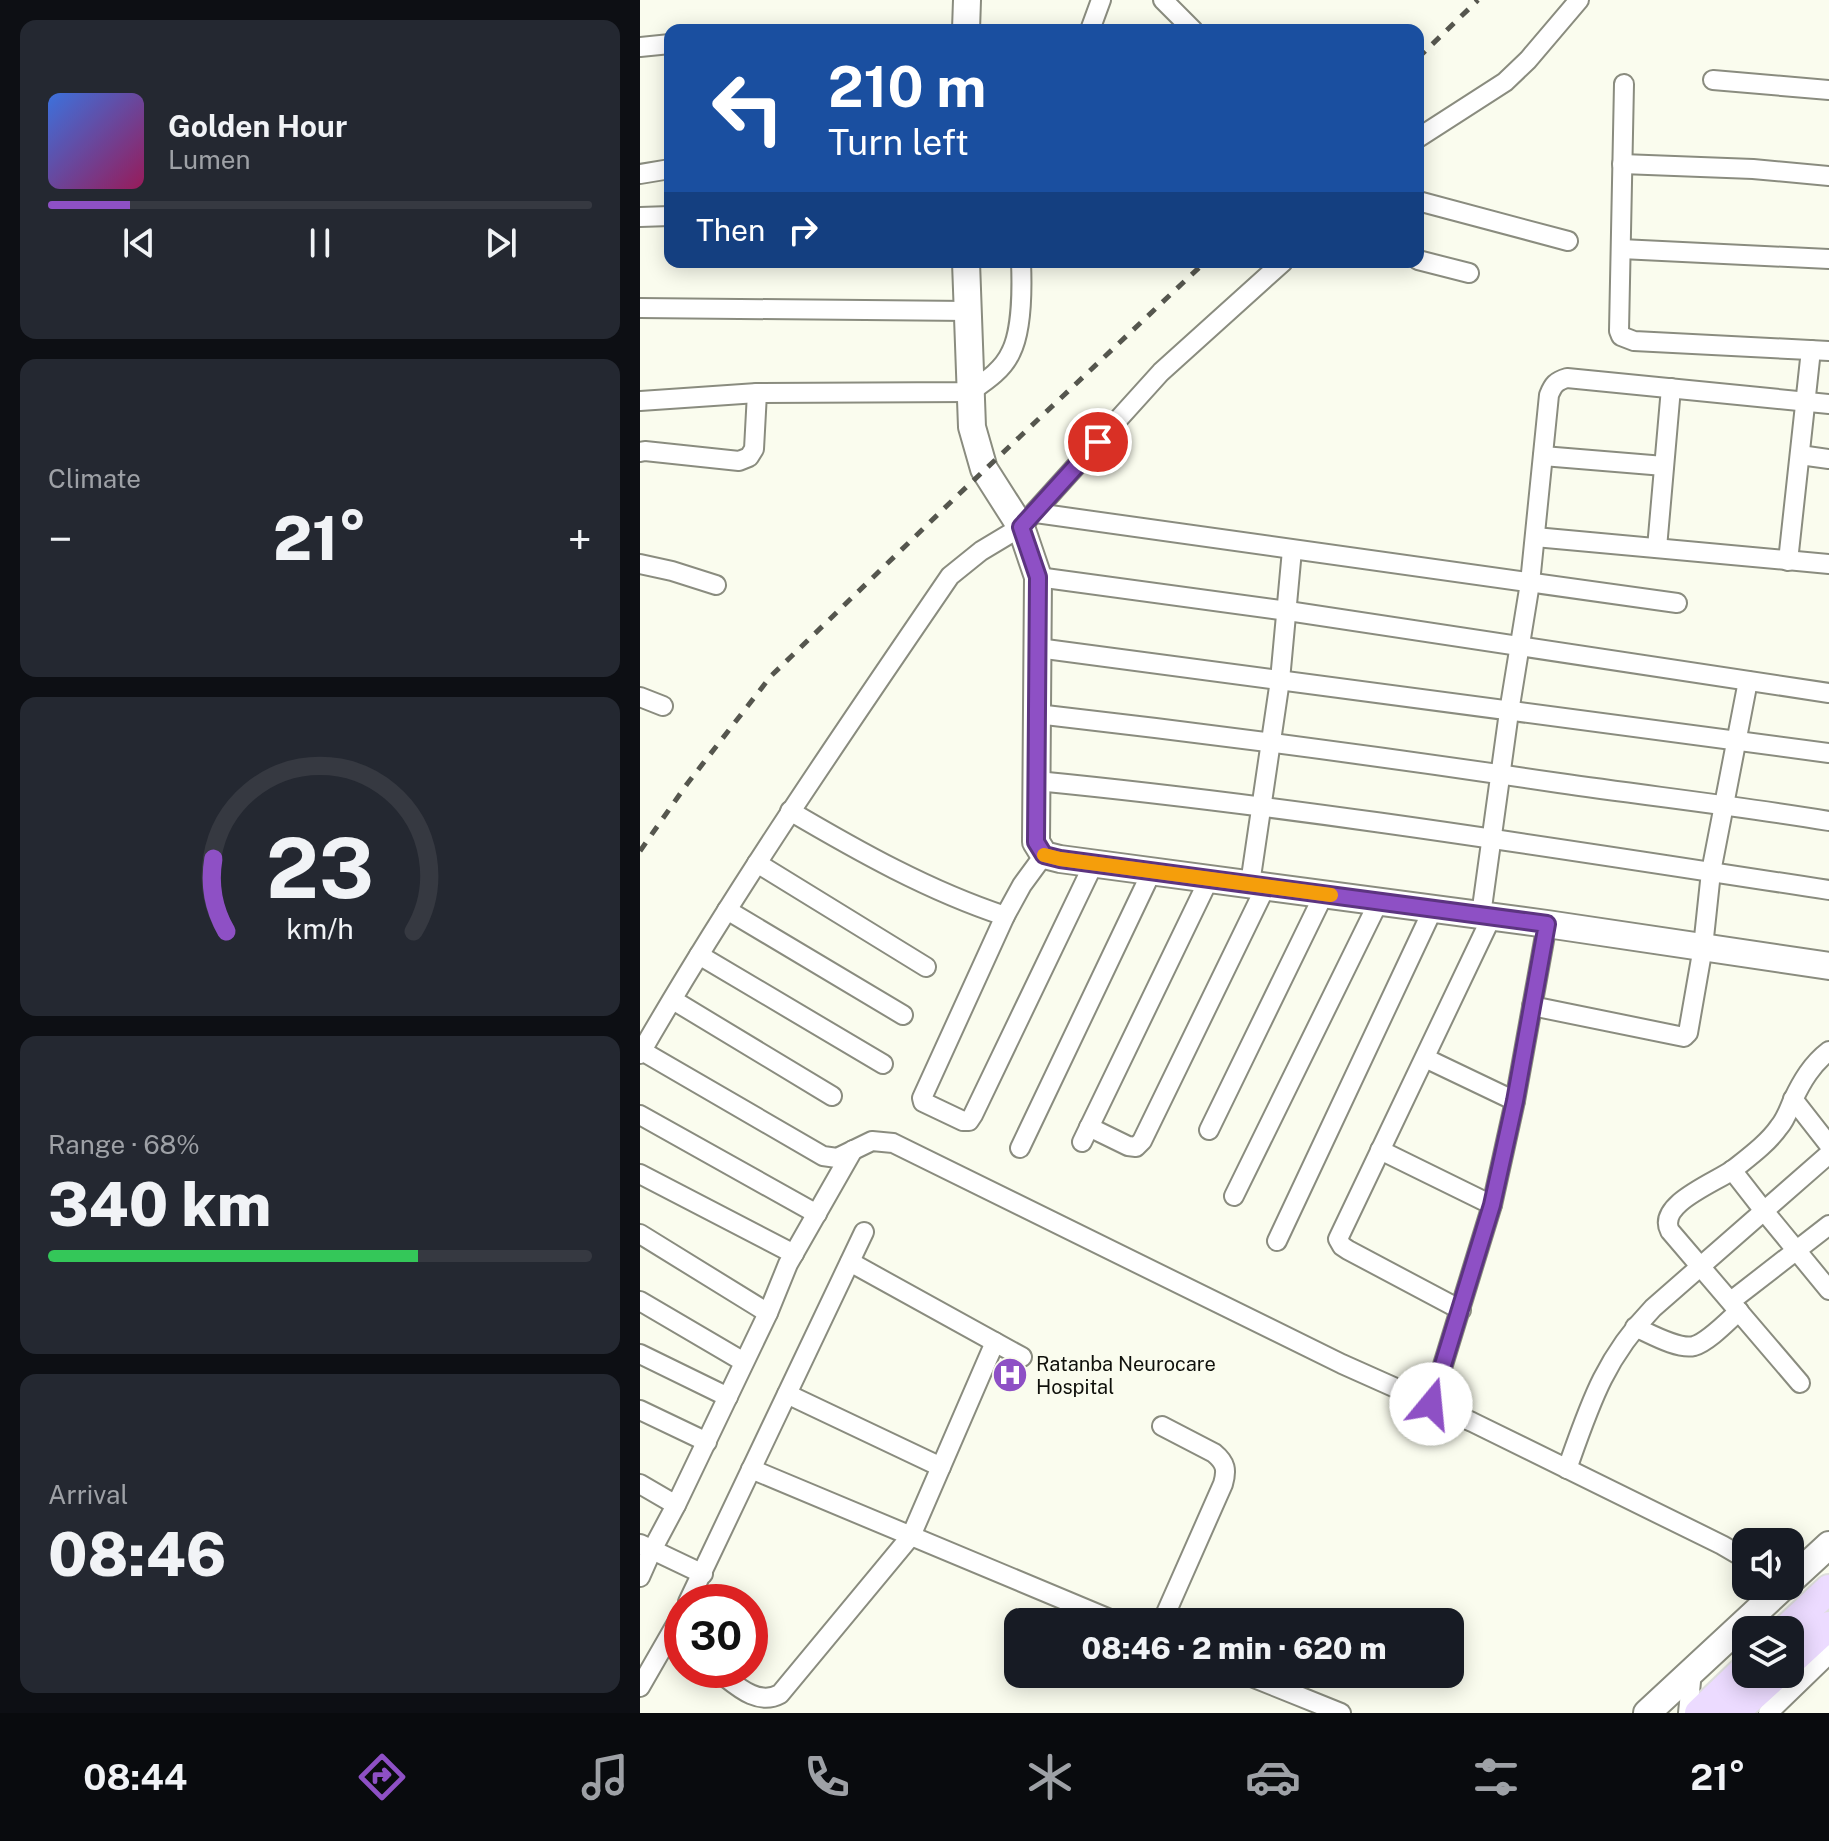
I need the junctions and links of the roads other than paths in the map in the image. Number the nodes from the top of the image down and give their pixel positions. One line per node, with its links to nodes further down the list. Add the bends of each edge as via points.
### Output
1 (967, 0): 5 (street)
2 (1101, 0): 6 (street)
3 (1163, 0): 7 (street)
4 (1579, 0): 13 (street, via 1505,82)
5 (966, 24)
6 (1092, 24)
7 (1187, 24)
8 (664, 45): 9 (street)
9 (640, 47)
10 (1713, 80): 12 (street)
11 (1624, 84): 14 (street)
12 (1829, 90)
13 (1424, 134)
14 (1622, 164): 17 (street); 22 (street)
15 (664, 170): 16 (street)
16 (640, 174)
17 (1829, 176)
18 (1424, 203): 21 (street)
19 (664, 216): 20 (street)
20 (640, 217)
21 (1568, 241)
22 (1621, 249): 23 (street); 31 (street, via 1619,331 1624,338)
23 (1829, 259)
24 (1424, 262): 28 (street)
25 (966, 268): 30 (street)
26 (1021, 268): 33 (street, via 1011,352 994,375)
27 (1276, 268): 43 (street, via 1161,372)
28 (1469, 273)
29 (640, 308): 30 (street)
30 (968, 311): 33 (street)
31 (1820, 351): 36 (street)
32 (1671, 388): 36 (street); 40 (street, via 1558,380 1549,395); 42 (street)
33 (970, 392): 34 (street); 43 (street, via 972,427 984,469)
34 (757, 393): 35 (street); 38 (street, via 749,457 739,461)
35 (640, 401)
36 (1806, 402): 37 (street); 39 (street)
37 (1829, 404)
38 (640, 452)
39 (1800, 455): 41 (street); 47 (street)
40 (1543, 456): 42 (street); 44 (street)
41 (1829, 459)
42 (1664, 466): 45 (street)
43 (1028, 520): 46 (street); 50 (street); 71 (street, via 950,576)
44 (1535, 537): 45 (street); 51 (street)
45 (1657, 548): 47 (street)
46 (1292, 550): 51 (street); 54 (street)
47 (1788, 561): 49 (street)
48 (640, 564): 52 (street)
49 (1829, 564)
50 (1038, 577): 54 (street); 56 (street)
51 (1530, 583): 53 (street); 55 (street)
52 (716, 585)
53 (1677, 603)
54 (1288, 611): 55 (street); 57 (street)
55 (1519, 646): 58 (street); 62 (street)
56 (1038, 648): 57 (street); 63 (street)
57 (1280, 680): 62 (street); 65 (street)
58 (1748, 681): 59 (street); 64 (street)
59 (1829, 693)
60 (640, 697): 61 (street)
61 (663, 706)
62 (1509, 712): 64 (street); 67 (street)
63 (1037, 714): 65 (street); 68 (street)
64 (1736, 740): 66 (street); 69 (street)
65 (1270, 743): 67 (street); 70 (street)
66 (1829, 753)
67 (1501, 774): 69 (street); 73 (street)
68 (1037, 781): 70 (street); 74 (street, via 1036,842)
69 (1723, 805): 72 (street); 78 (street)
70 (1261, 808): 73 (street); 80 (street)
71 (790, 811): 75 (street); 86 (street, via 916,879)
72 (1829, 821)
73 (1492, 839): 78 (street); 87 (street)
74 (1044, 855): 76 (street); 86 (street)
75 (757, 863): 85 (street); 92 (street)
76 (1094, 863): 77 (street); 86 (street, via 966,1122 922,1098)
77 (1152, 871): 79 (street); 106 (street)
78 (1711, 872): 81 (street); 89 (street)
79 (1209, 879): 80 (street); 80 (street, via 1086,1134 1128,1146 1142,1141)
80 (1258, 885): 82 (street)
81 (1829, 890)
82 (1324, 894): 83 (street); 104 (street)
83 (1379, 901): 84 (street); 112 (street)
84 (1433, 909): 87 (street); 119 (street)
85 (727, 910): 90 (street); 95 (street)
86 (1005, 916)
87 (1486, 916): 88 (street); 98 (street)
88 (1547, 924): 89 (street); 94 (street)
89 (1703, 947): 91 (street); 94 (street, via 1690,1029 1684,1037)
90 (699, 955): 93 (street); 99 (street)
91 (1829, 966)
92 (926, 967)
93 (673, 1000): 97 (street); 100 (street)
94 (1532, 1006): 102 (street)
95 (903, 1015)
96 (1829, 1051): 101 (street, via 1809,1070)
97 (641, 1053): 107 (street, via 823,1156 837,1158)
98 (1425, 1058): 102 (street); 108 (street)
99 (883, 1064)
100 (832, 1096)
101 (1793, 1099): 105 (street); 110 (street, via 1778,1129)
102 (1515, 1101): 113 (street)
103 (640, 1115): 115 (street)
104 (1209, 1130)
105 (1829, 1145)
106 (1020, 1148)
107 (853, 1150): 115 (street); 137 (street, via 872,1141 893,1143)
108 (1380, 1150): 113 (street); 127 (street, via 1339,1242)
109 (1829, 1154): 114 (street)
110 (1732, 1170): 114 (street); 123 (street, via 1675,1206 1667,1218 1670,1231)
111 (640, 1174): 121 (street)
112 (1234, 1196)
113 (1492, 1205): 127 (street)
114 (1764, 1211): 120 (street); 123 (street)
115 (817, 1214): 121 (street)
116 (1829, 1225): 120 (street)
117 (864, 1232): 122 (street)
118 (640, 1234): 128 (street)
119 (1277, 1241)
120 (1796, 1251): 124 (street); 126 (street)
121 (794, 1254): 128 (street)
122 (850, 1262): 130 (street); 135 (street)
123 (1701, 1266): 126 (street); 129 (street)
124 (1829, 1290)
125 (640, 1301): 133 (street)
126 (1735, 1306): 129 (street, via 1694,1346); 134 (street)
127 (1461, 1310): 137 (street)
128 (768, 1313): 133 (street)
129 (1635, 1327): 143 (street, via 1602,1376)
130 (995, 1342): 132 (street); 141 (street)
131 (640, 1354): 136 (street)
132 (1022, 1357)
133 (744, 1362): 136 (street)
134 (1800, 1383)
135 (787, 1394): 141 (street); 142 (street)
136 (728, 1397): 140 (street)
137 (1431, 1404): 143 (street)
138 (640, 1410): 140 (street)
139 (1162, 1426): 158 (street, via 1214,1453 1226,1473)
140 (707, 1442): 145 (street)
141 (941, 1467): 146 (street)
142 (751, 1469): 146 (street); 151 (street)
143 (1567, 1469): 149 (street)
144 (640, 1484): 145 (street)
145 (676, 1505): 148 (street)
146 (911, 1536): 157 (street); 166 (street, via 780,1694 764,1699)
147 (1829, 1545): 150 (street)
148 (646, 1547): 151 (street); 152 (street)
149 (1732, 1551)
150 (1804, 1569)
151 (703, 1574): 153 (street)
152 (640, 1577)
153 (698, 1584)
154 (1804, 1590): 155 (street)
155 (1825, 1599): 159 (main road)
156 (1770, 1600): 164 (street)
157 (1083, 1608)
158 (1168, 1608)
159 (1803, 1616)
160 (1829, 1626): 161 (main road)
161 (1804, 1649)
162 (1829, 1654): 168 (street)
163 (664, 1656): 165 (street)
164 (1692, 1671): 170 (street); 171 (street)
165 (640, 1687)
166 (741, 1688)
167 (1279, 1688): 169 (street)
168 (1766, 1695): 172 (main road); 173 (main road)
169 (1341, 1713)
170 (1647, 1713)
171 (1688, 1713)
172 (1699, 1713)
173 (1734, 1713)

